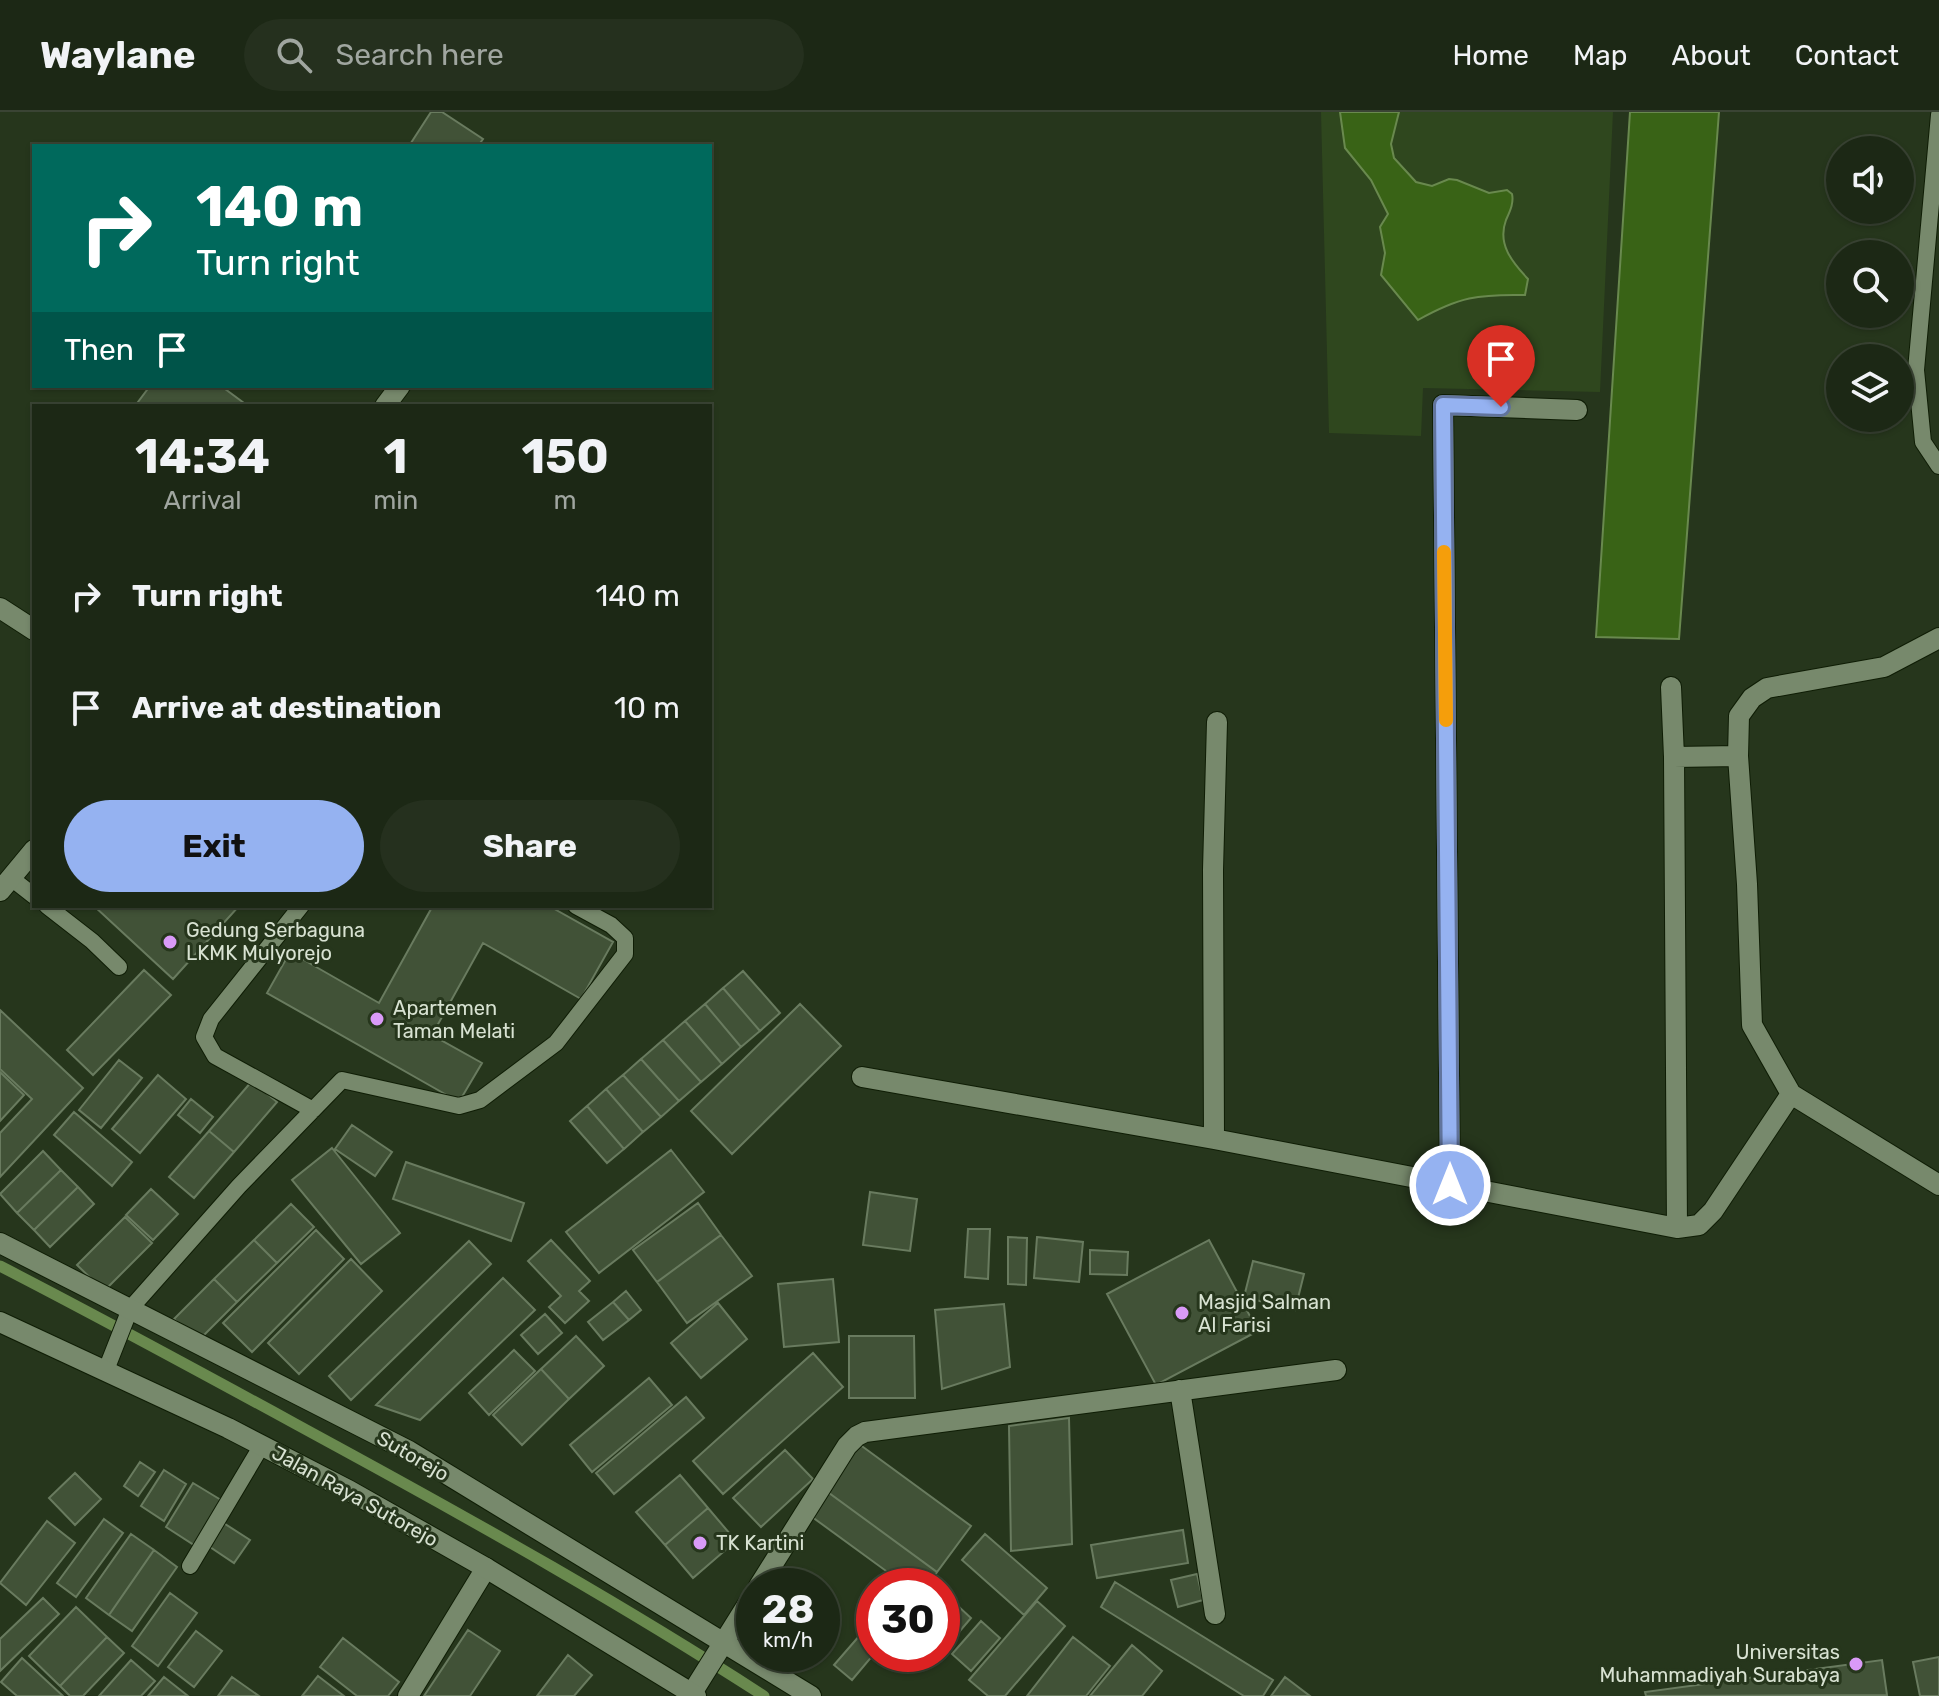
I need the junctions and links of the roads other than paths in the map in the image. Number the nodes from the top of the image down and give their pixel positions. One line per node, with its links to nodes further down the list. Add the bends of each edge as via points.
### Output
1 (1939, 115): 3 (lane, via 1916,370 1923,442)
2 (1577, 410): 22 (street, via 1443,405)
3 (1939, 466)
4 (0, 608): 5 (street)
5 (32, 629)
6 (1939, 638): 9 (street, via 1884,667 1767,688 1739,716)
7 (1671, 687): 10 (street)
8 (1217, 722): 21 (street)
9 (1738, 756): 10 (street); 19 (street, via 1752,1025)
10 (1674, 757): 24 (street)
11 (32, 852): 12 (street)
12 (5, 884): 13 (lane)
13 (32, 895)
14 (50, 908): 17 (lane)
15 (299, 908): 20 (lane, via 211,1019 204,1037 215,1056)
16 (580, 908): 20 (lane, via 625,938 625,954 556,1043 480,1100 459,1106 342,1080)
17 (119, 967)
18 (862, 1077): 21 (street)
19 (1791, 1094): 23 (street); 24 (street, via 1713,1211 1699,1225)
20 (313, 1110): 26 (lane, via 239,1186)
21 (1214, 1139): 22 (street)
22 (1450, 1185): 24 (street)
23 (1939, 1185)
24 (1677, 1228)
25 (0, 1243): 26 (street, Sutorejo)
26 (128, 1315): 28 (lane); 37 (street, Sutorejo, via 409,1451)
27 (0, 1322): 28 (street, Jalan Raya Sutorejo)
28 (108, 1364): 31 (street, Jalan Raya Sutorejo)
29 (1336, 1370): 30 (street)
30 (1180, 1390): 34 (street, via 857,1436); 35 (street)
31 (262, 1445): 32 (lane); 33 (street, Jalan Raya Sutorejo)
32 (190, 1566)
33 (486, 1568): 38 (street, Jalan Raya Sutorejo); 39 (street)
34 (770, 1568)
35 (1215, 1614)
36 (736, 1623): 37 (street)
37 (721, 1648): 38 (street); 40 (street, Sutorejo)
38 (695, 1691)
39 (408, 1696)
40 (811, 1696)

